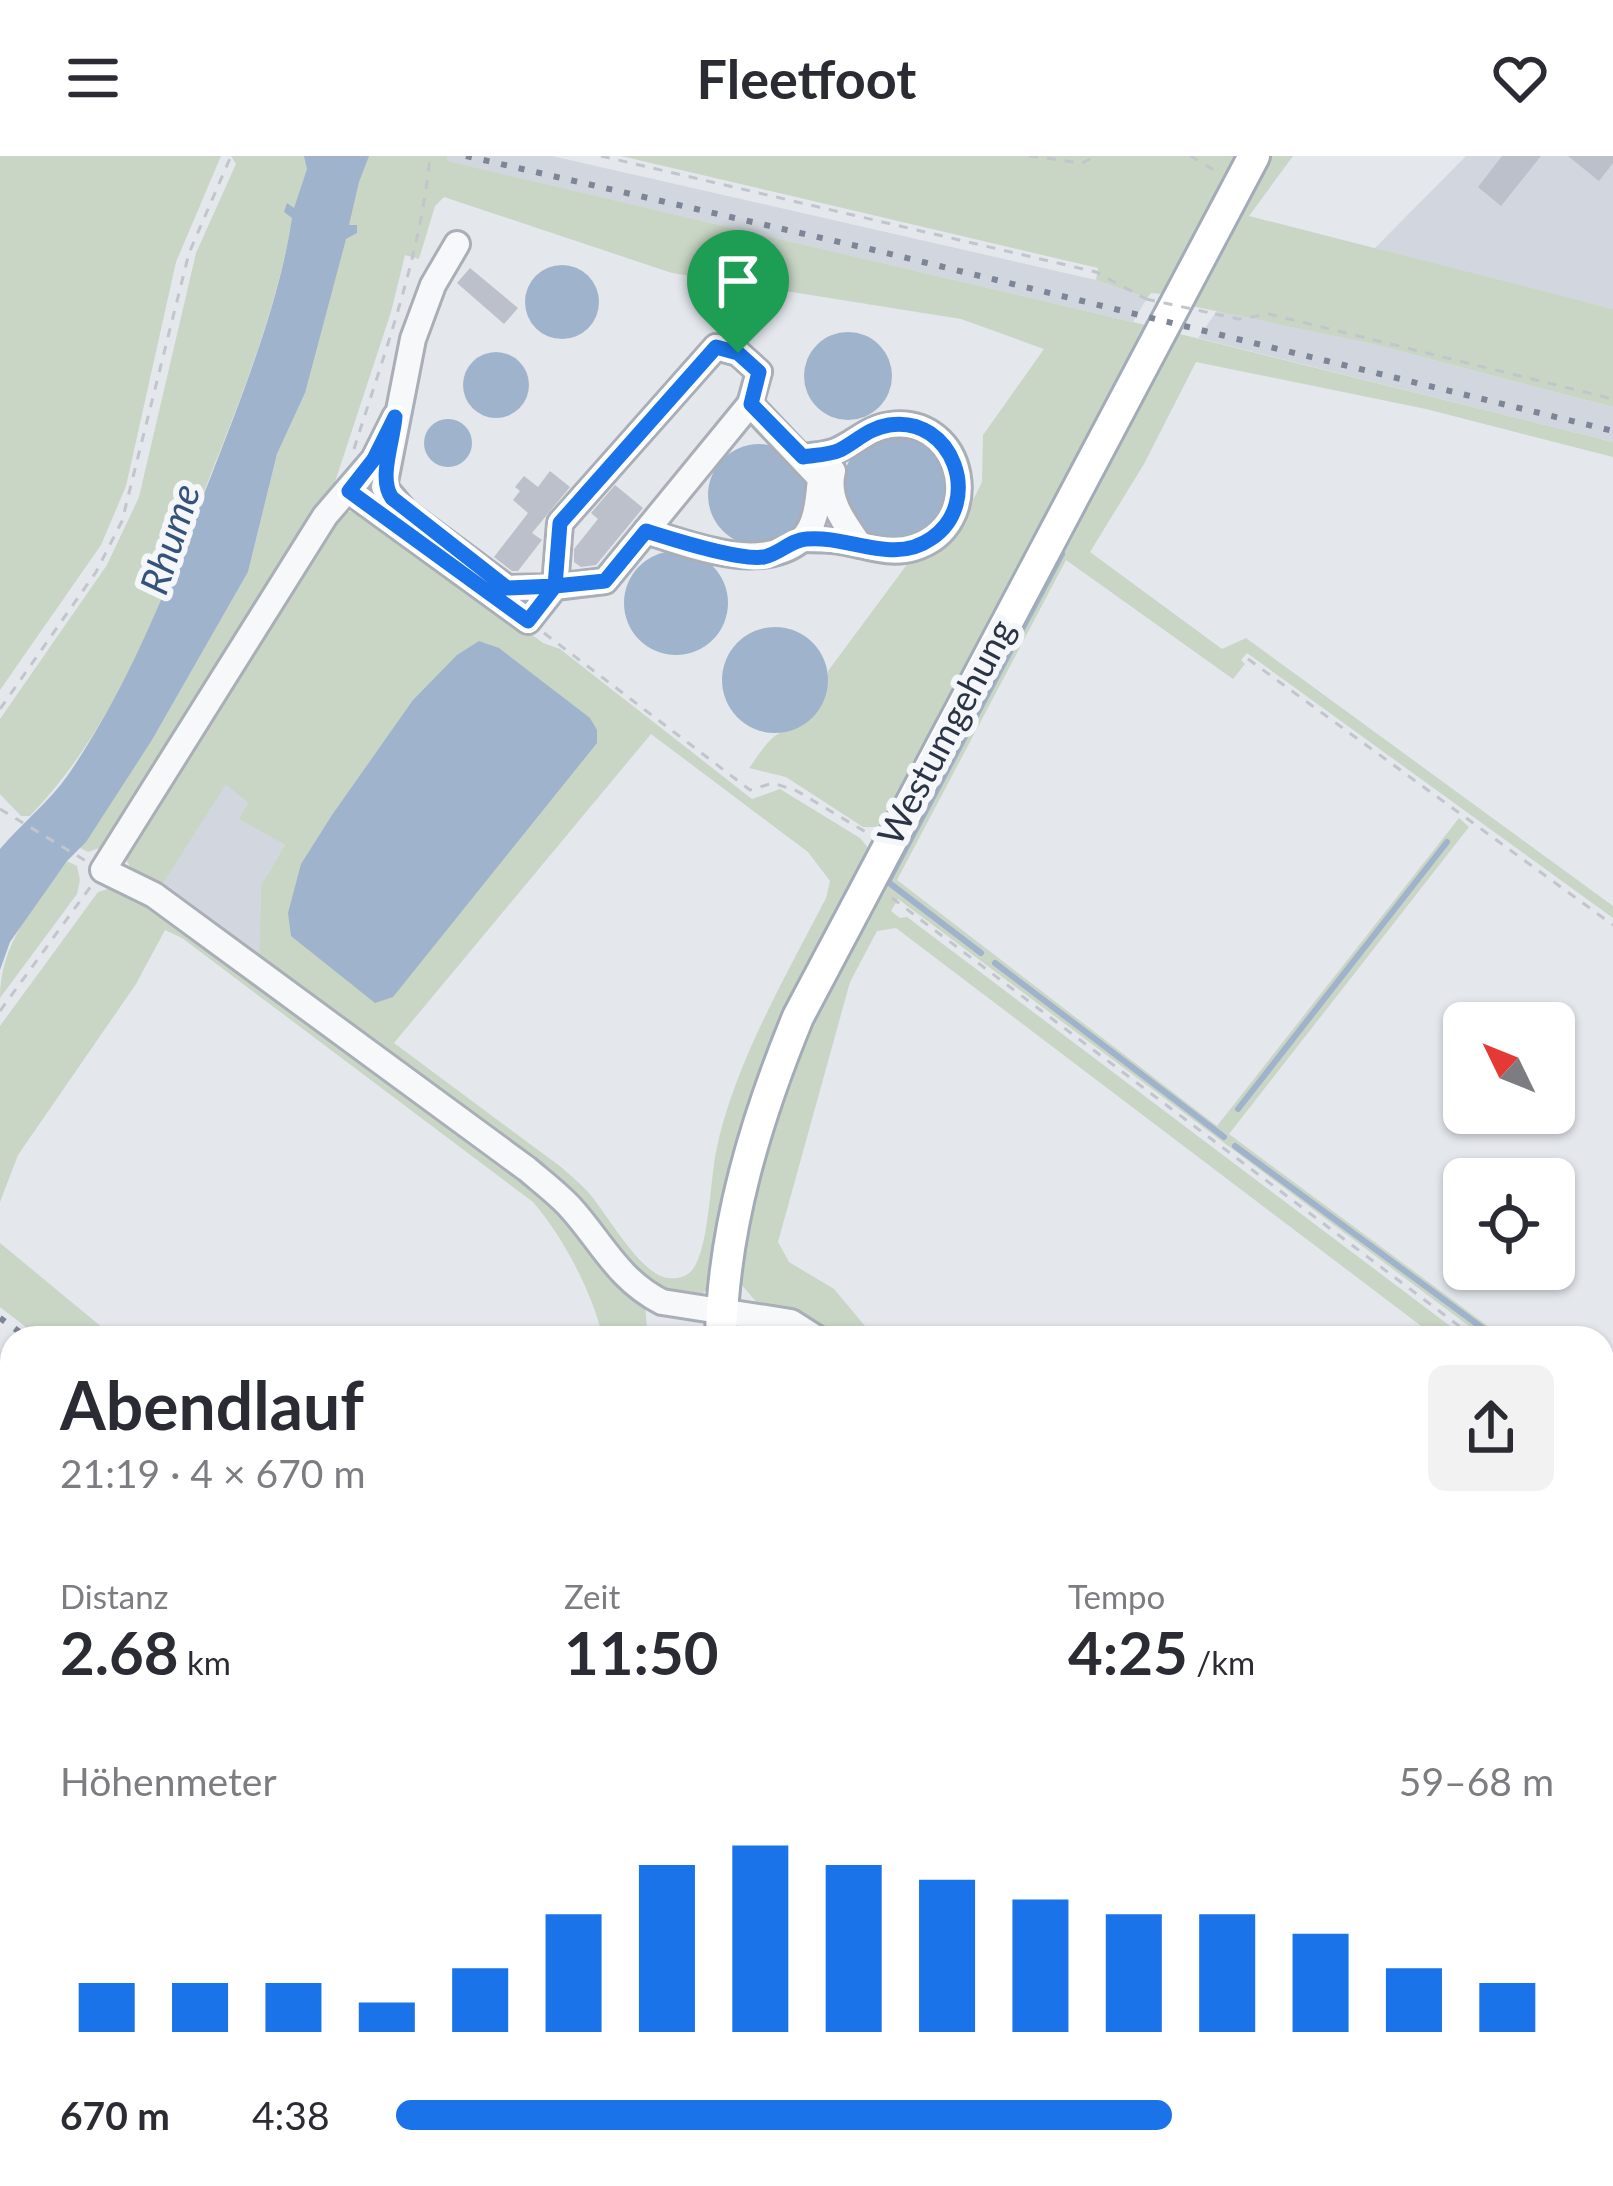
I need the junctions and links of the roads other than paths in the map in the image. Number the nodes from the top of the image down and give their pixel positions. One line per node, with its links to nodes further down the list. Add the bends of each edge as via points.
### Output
1 (1247, 169): 12 (main road, Westumgehung, via 820,970 772,1082 742,1186)
2 (458, 244): 4 (street, via 412,339)
3 (751, 404): 6 (street); 8 (street); 11 (street, via 759,372 716,347 560,523)
4 (395, 417): 7 (street); 11 (street, via 384,476 392,498 507,588)
5 (837, 451): 6 (street); 10 (street, via 829,487); 10 (street, via 892,424 922,430 942,442 962,487 936,536 913,548)
6 (803, 457): 9 (street, via 820,478 817,512)
7 (349, 491): 11 (street, via 528,621); 12 (street, via 91,864 154,896 526,1169 644,1293)
8 (646, 531): 9 (street, via 763,557); 11 (street, via 605,581)
9 (802, 539): 10 (street)
10 (860, 545)
11 (555, 586)
12 (721, 1324): 13 (street)
13 (798, 1326)

